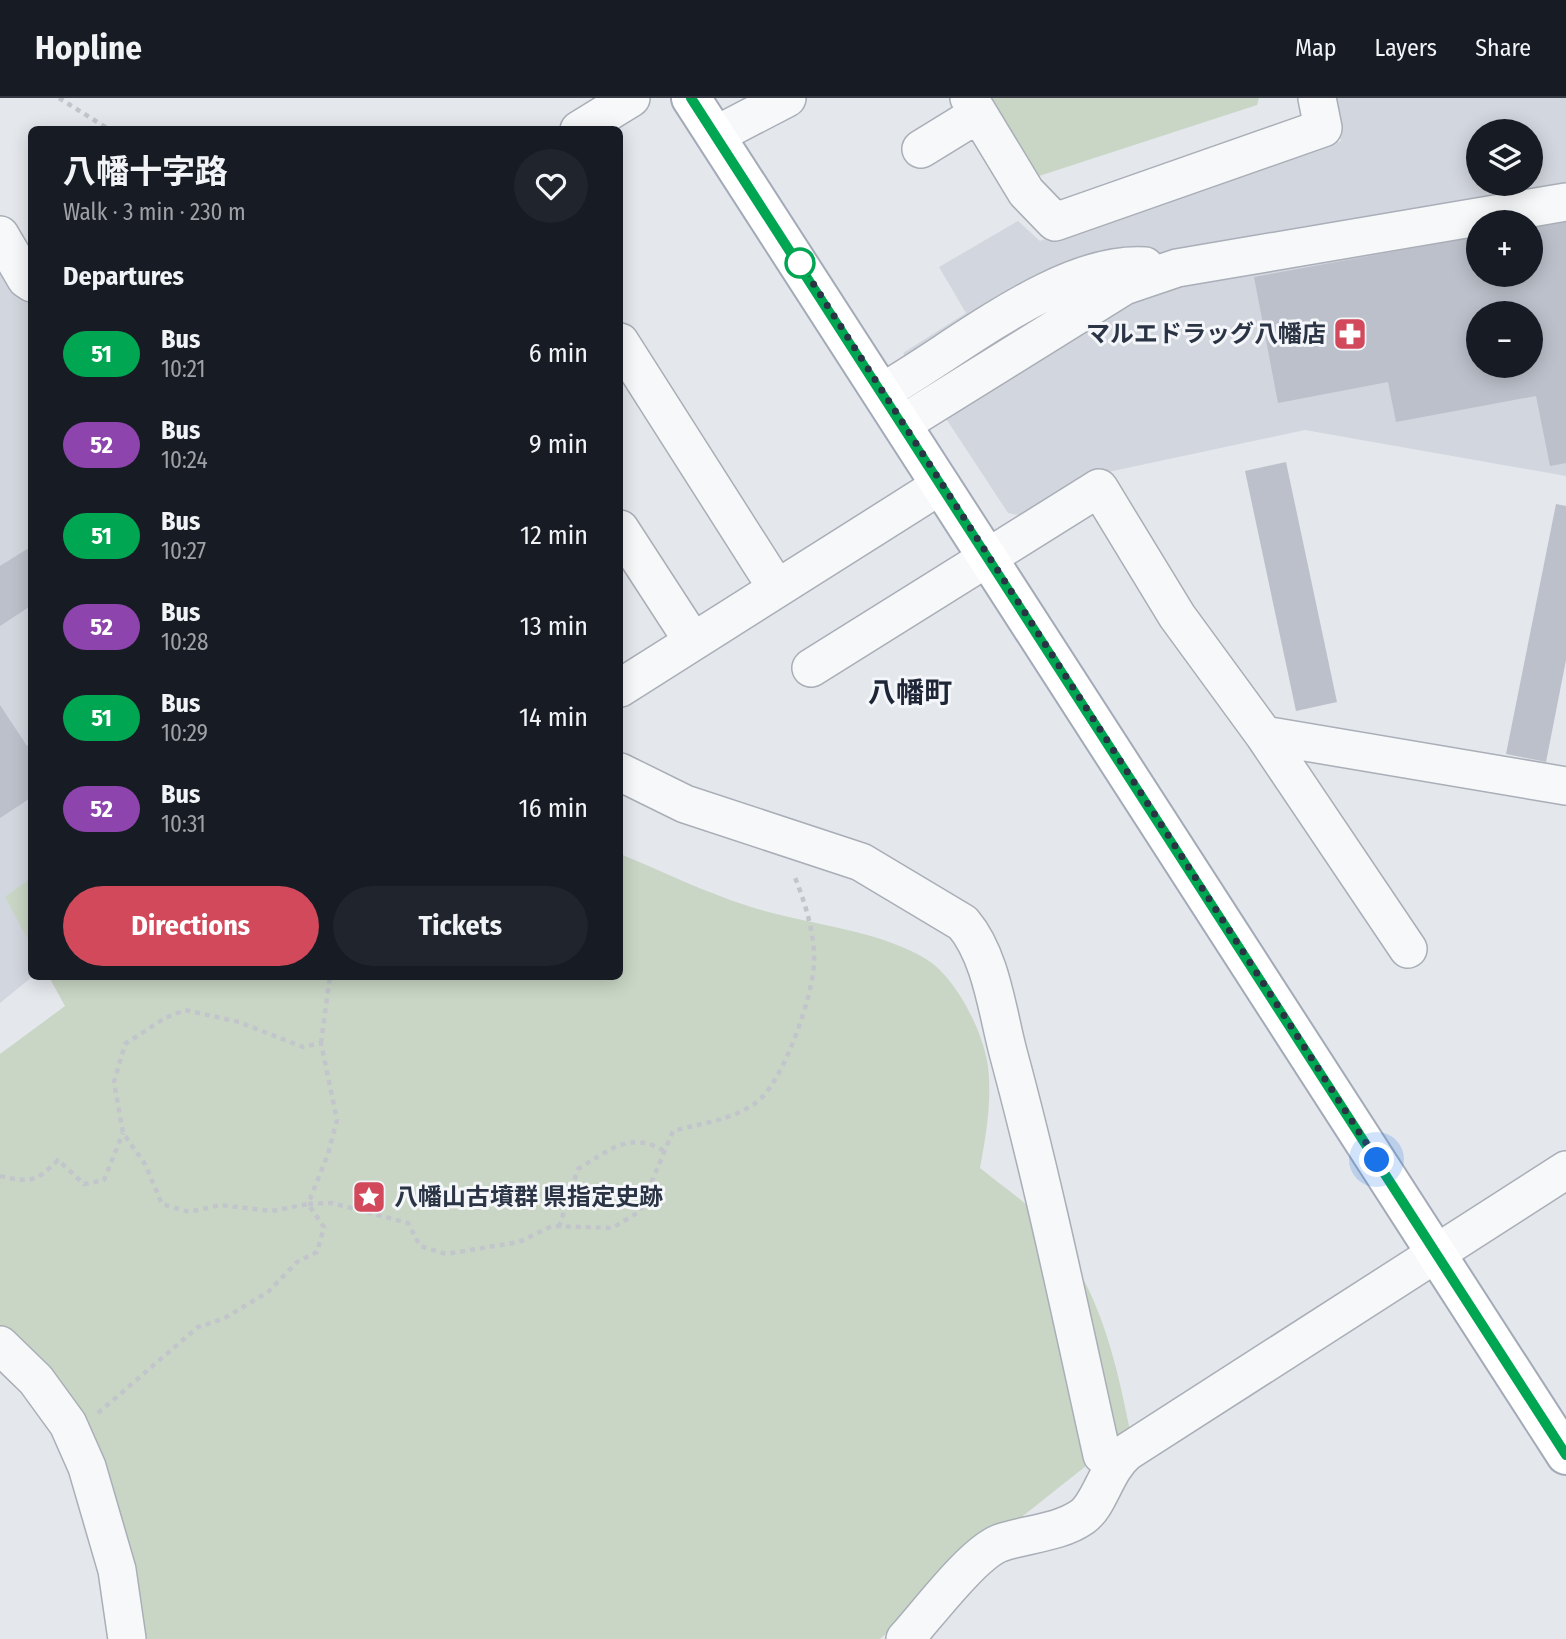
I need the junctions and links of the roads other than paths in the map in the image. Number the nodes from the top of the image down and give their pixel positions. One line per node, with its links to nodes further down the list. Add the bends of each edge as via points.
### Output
1 (631, 98): 6 (street)
2 (691, 98): 7 (main road)
3 (787, 98): 7 (street)
4 (1317, 98): 5 (street, via 1324,128 1055,222 1026,192)
5 (974, 106): 8 (street)
6 (586, 126)
7 (716, 135): 14 (main road)
8 (921, 149)
9 (1566, 202): 11 (street)
10 (0, 235): 12 (street)
11 (1177, 268): 14 (street, via 1136,265 1076,277 1035,297); 15 (street, via 1124,286)
12 (28, 280)
13 (623, 347): 19 (street)
14 (882, 392): 15 (main road)
15 (902, 424): 16 (main road)
16 (941, 485): 18 (main road); 19 (street)
17 (623, 534): 20 (street)
18 (989, 556): 21 (street); 23 (street, via 1099,488 1177,616); 28 (main road)
19 (776, 587): 20 (street)
20 (692, 640): 22 (street)
21 (811, 668)
22 (623, 686)
23 (1264, 735): 25 (street); 26 (street)
24 (623, 773): 31 (street, via 685,804 861,862 968,929 985,967 1030,1131 1102,1455)
25 (1566, 786)
26 (1408, 949)
27 (1566, 1170): 28 (street)
28 (1437, 1253): 30 (main road); 31 (street)
29 (0, 1345): 32 (street, via 36,1380 71,1431 87,1467 117,1570)
30 (1566, 1455)
31 (1113, 1464): 33 (street, via 1085,1515 1073,1523 997,1544 979,1556)
32 (127, 1639)
33 (905, 1639)

